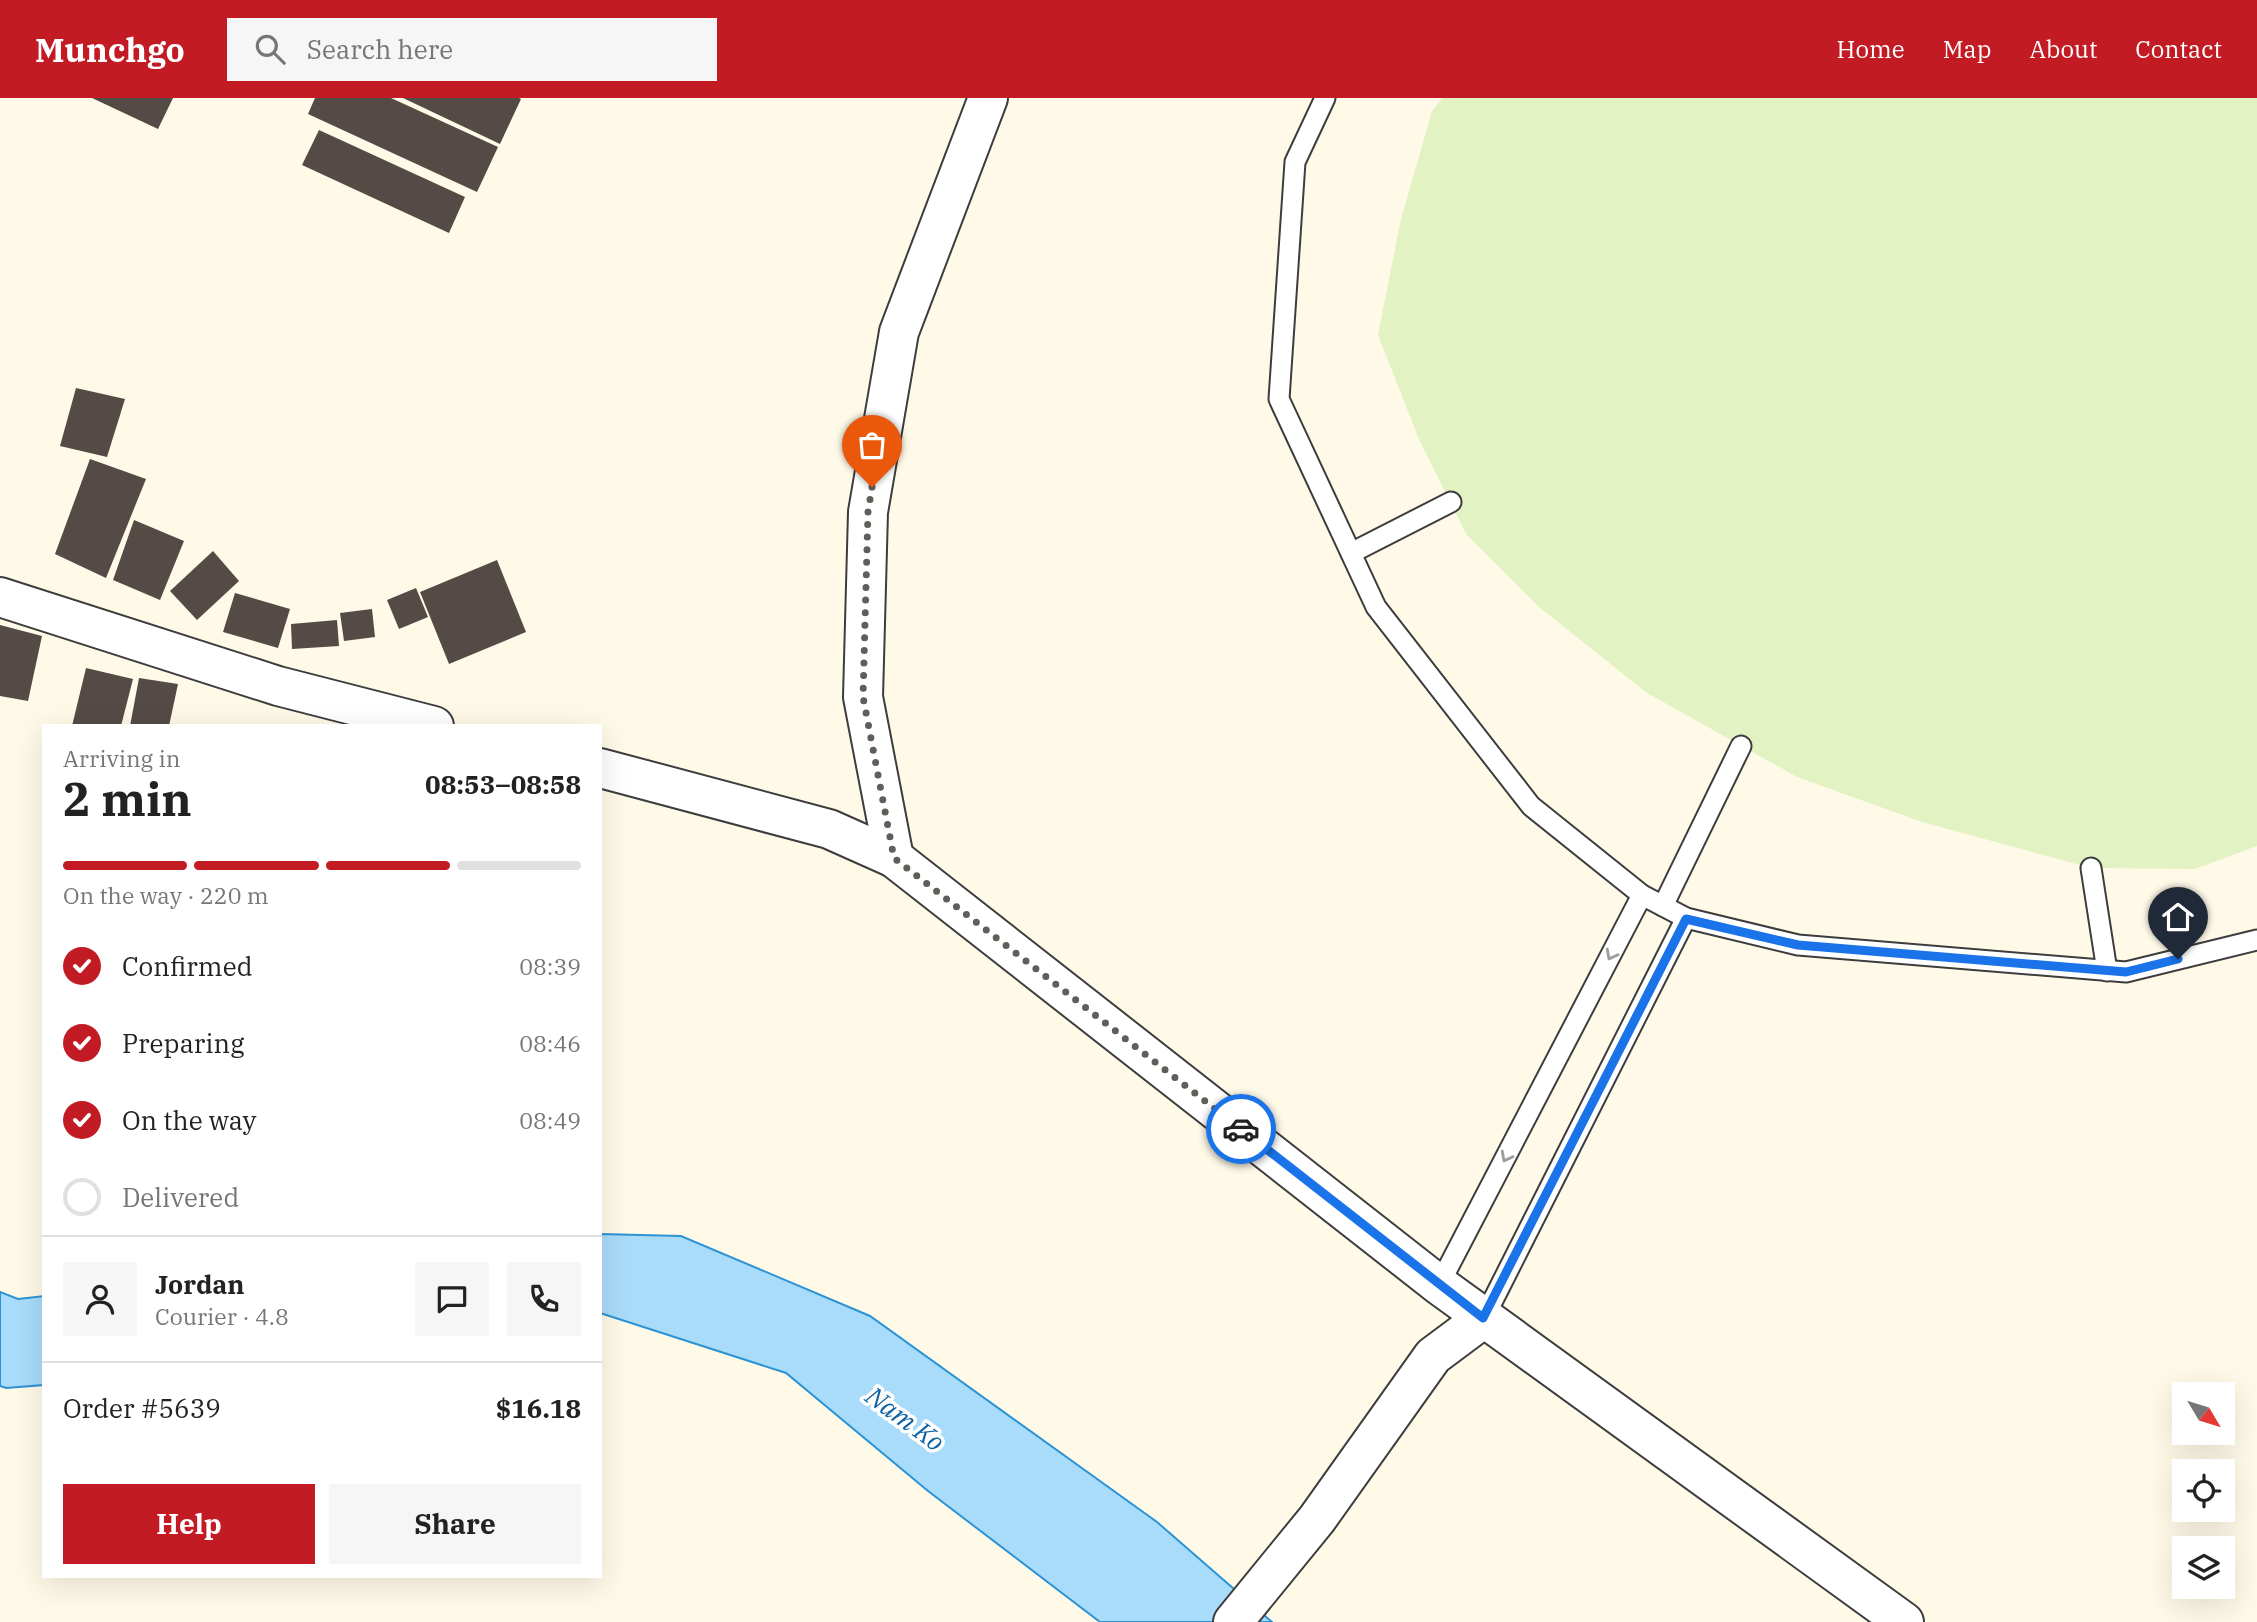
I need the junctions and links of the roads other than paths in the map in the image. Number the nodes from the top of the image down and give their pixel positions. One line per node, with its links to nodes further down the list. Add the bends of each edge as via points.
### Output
1 (988, 98): 9 (street, via 899,332 868,512 863,697)
2 (1325, 98): 4 (lane, via 1295,162 1279,399)
3 (1451, 502): 4 (lane)
4 (1351, 553): 11 (lane, via 1376,607 1531,806)
5 (0, 597): 6 (street, via 278,686)
6 (426, 724)
7 (1741, 746): 12 (lane)
8 (602, 769): 9 (street, via 829,829)
9 (894, 858): 16 (street)
10 (2091, 868): 15 (lane)
11 (1642, 895): 12 (lane); 16 (lane, one-way to 16)
12 (1663, 906): 13 (lane)
13 (1686, 919): 15 (lane, via 1798,945); 17 (lane)
14 (2257, 940): 15 (lane, via 2126,972)
15 (2107, 971)
16 (1439, 1285): 17 (street); 18 (street)
17 (1483, 1318): 18 (street); 20 (street)
18 (1433, 1356): 19 (street, via 1317,1519)
19 (1233, 1622)
20 (1904, 1622)

